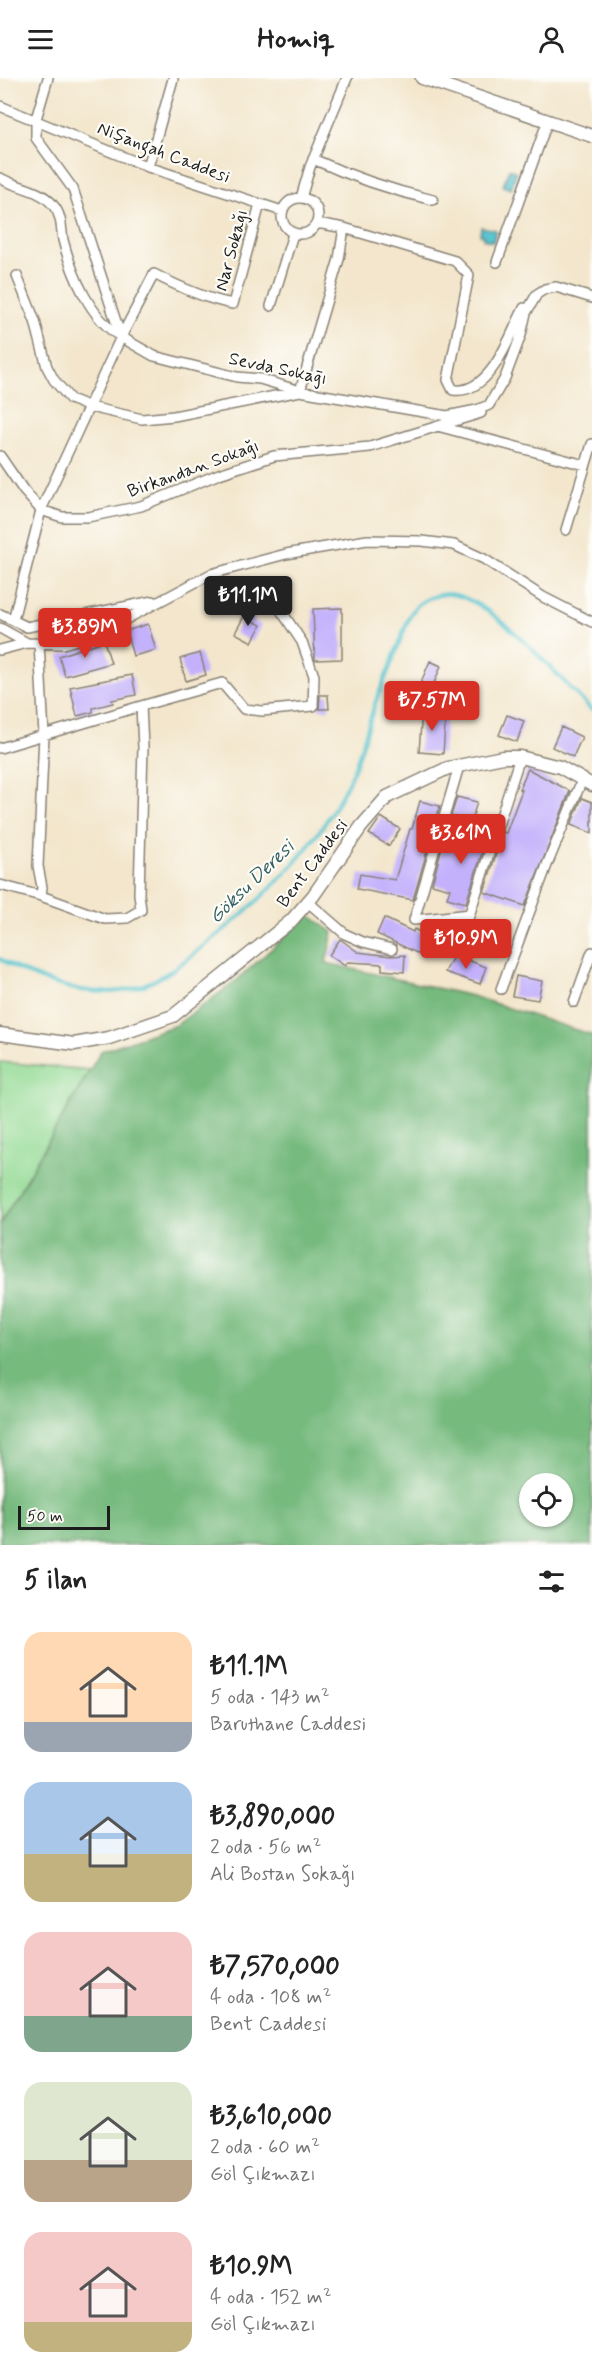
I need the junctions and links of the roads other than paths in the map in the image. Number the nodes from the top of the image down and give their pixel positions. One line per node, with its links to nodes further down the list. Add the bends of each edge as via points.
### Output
1 (48, 78): 6 (street)
2 (347, 78): 9 (street)
3 (422, 78): 7 (street)
4 (173, 79): 10 (street)
5 (0, 106): 6 (street, Nişangah Caddesi)
6 (36, 119): 10 (street, Nişangah Caddesi); 24 (street, via 36,138 73,189)
7 (548, 120): 8 (street); 19 (street)
8 (592, 136)
9 (313, 159): 12 (street); 13 (street, via 389,189)
10 (148, 167): 14 (street, Nişangah Caddesi)
11 (0, 178): 24 (street, Sevda Sokaḡı, via 41,194 53,204 59,213 72,271 92,307 110,330)
12 (301, 198): 15 (street, via 287,202); 16 (street, via 313,204)
13 (434, 200)
14 (260, 204): 15 (street, Nişangah Caddesi); 24 (street, Nar Sokağı, via 233,304 176,286 154,274)
15 (282, 211): 18 (street, via 282,223)
16 (317, 223): 17 (street); 18 (street, via 307,233)
17 (344, 228): 21 (street, via 455,261 469,275 448,381 453,390 474,387 485,377 503,353 530,299); 25 (street, via 339,259)
18 (293, 234): 23 (street)
19 (497, 262)
20 (17, 276): 27 (street, via 54,380 70,399)
21 (536, 296): 22 (street, via 544,289 556,287); 26 (street, via 526,313 505,378)
22 (592, 298)
23 (271, 306)
24 (121, 337): 25 (street, Sevda Sokaḡı, via 154,356); 27 (street)
25 (300, 391): 26 (street, Sevda Sokaḡı, via 447,416); 27 (street, via 142,419)
26 (489, 405): 28 (street, Birkandan Sokağı, via 479,415)
27 (90, 407): 32 (street)
28 (441, 427): 31 (street); 32 (street, Birkandan Sokağı, via 370,447 274,456 150,503 88,517 62,517)
29 (592, 444): 31 (street)
30 (0, 456): 32 (street)
31 (589, 460): 33 (street)
32 (41, 510): 37 (street)
33 (566, 530)
34 (166, 598): 37 (street, via 47,625 27,627); 38 (street, via 211,574 286,554 367,540 422,541 453,545 484,559 543,597); 41 (street, via 100,633 63,644)
35 (274, 600): 43 (street, via 302,642 314,676 313,706 244,709 222,683)
36 (0, 614): 37 (street)
37 (13, 620)
38 (592, 622)
39 (0, 628): 40 (street)
40 (27, 643): 41 (street); 42 (street)
41 (39, 643): 44 (street)
42 (0, 650)
43 (141, 706): 44 (street); 50 (street, via 141,910 127,918 105,919)
44 (44, 735): 45 (street); 50 (street, via 38,866)
45 (0, 748)
46 (520, 757): 47 (street, Bent Caddesi); 48 (street, Bent Caddesi, via 560,767); 52 (street)
47 (459, 766): 51 (street, Bent Caddesi, via 387,797 361,826); 52 (street, via 414,920)
48 (587, 782): 56 (street, via 547,865)
49 (0, 885): 50 (street)
50 (41, 896)
51 (308, 902): 53 (street, via 345,934); 58 (street, Bent Caddesi, via 291,921 173,1016 109,1038 74,1044)
52 (470, 914): 54 (street)
53 (392, 949)
54 (458, 950)
55 (592, 952): 57 (street)
56 (501, 989)
57 (574, 1002)
58 (0, 1034)

